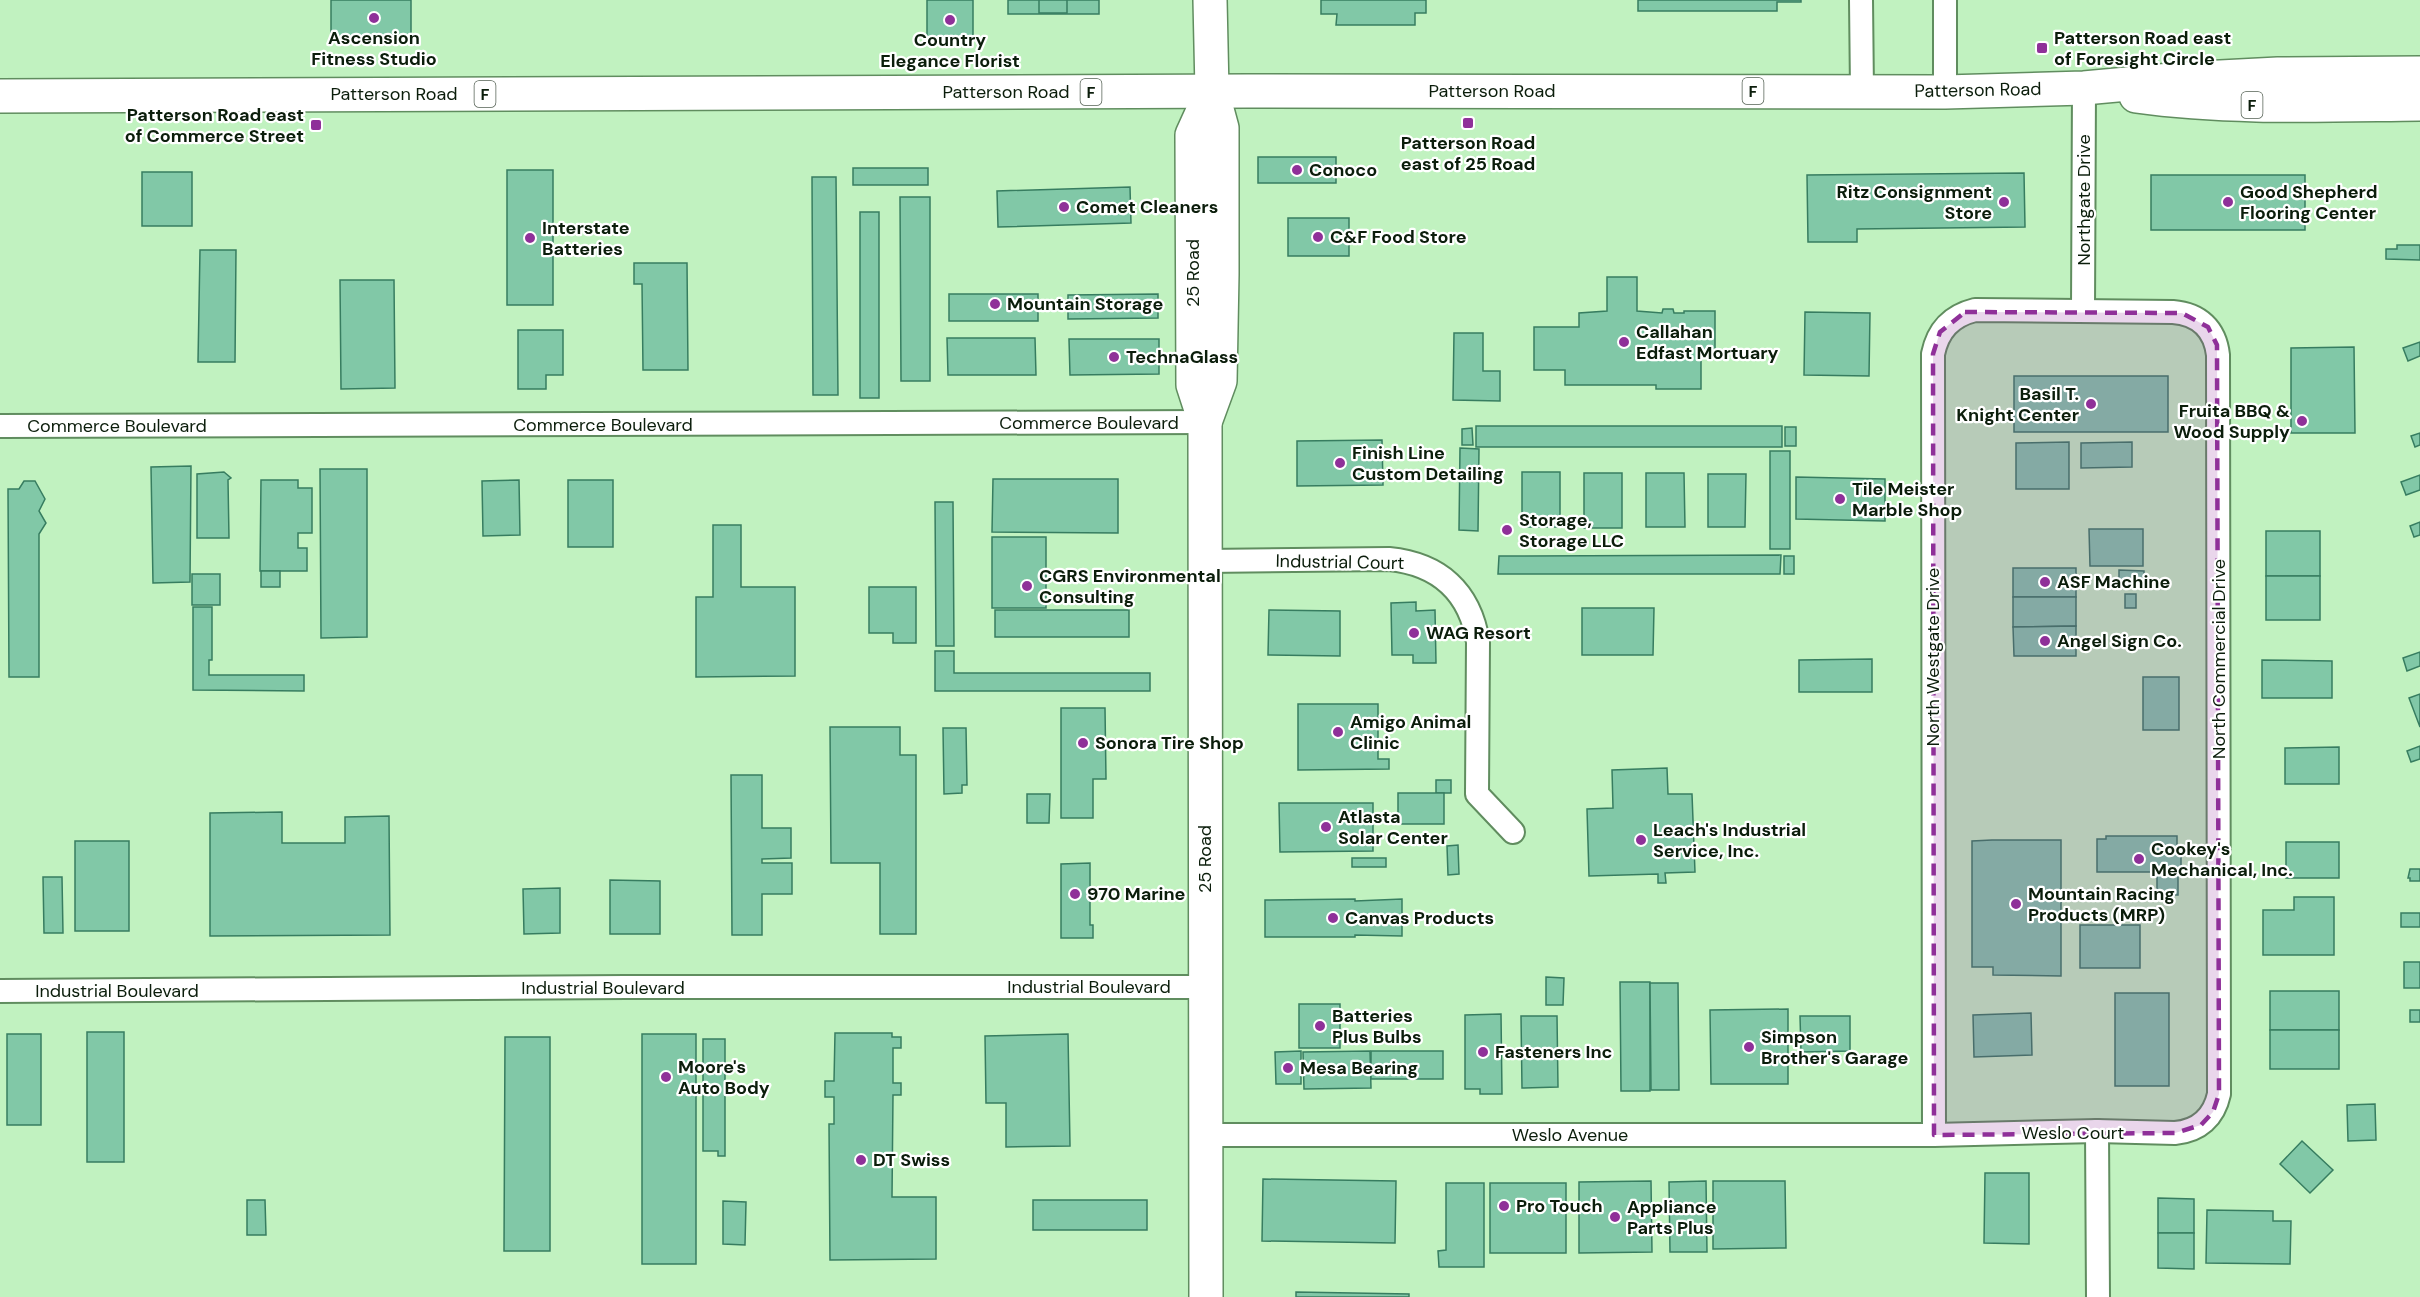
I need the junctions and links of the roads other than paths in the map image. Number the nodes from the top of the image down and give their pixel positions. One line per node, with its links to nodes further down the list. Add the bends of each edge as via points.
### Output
1 (1210, 0): 6 (main road, 25 Road)
2 (1861, 0): 7 (street)
3 (1946, 0): 8 (street)
4 (2420, 73): 5 (main road, Patterson Road / F, via 2278,74)
5 (2084, 88): 8 (main road, Patterson Road / F); 10 (main road, Patterson Road / F, via 2183,102); 11 (street, Northgate Drive)
6 (1212, 91): 7 (main road, Patterson Road / F); 9 (main road, Patterson Road / F); 12 (main road, 25 Road, via 1192,135 1193,385)
7 (1862, 91): 8 (main road, Patterson Road / F)
8 (1945, 92)
9 (0, 96)
10 (2420, 104)
11 (2083, 311): 18 (street, North Commercial Drive, via 2182,313 2200,320 2217,345 2219,1094); 21 (street, North Westgate Drive, via 1965,312 1940,332 1933,354)
12 (1205, 422): 13 (street, Commerce Boulevard); 14 (main road, 25 Road)
13 (0, 426)
14 (1205, 561): 15 (street, Industrial Court, via 1389,559 1419,564 1445,579 1467,604 1478,642 1477,794); 16 (main road, 25 Road)
15 (1513, 832)
16 (1205, 987): 17 (street, Industrial Boulevard); 20 (main road, 25 Road)
17 (0, 991)
18 (2207, 1119): 19 (street, Weslo Court, via 2193,1129 2175,1133)
19 (2097, 1131): 21 (street, Weslo Court); 23 (street)
20 (1206, 1135): 21 (street, Weslo Avenue); 22 (main road, 25 Road)
21 (1934, 1135)
22 (1206, 1297)
23 (2098, 1297)

